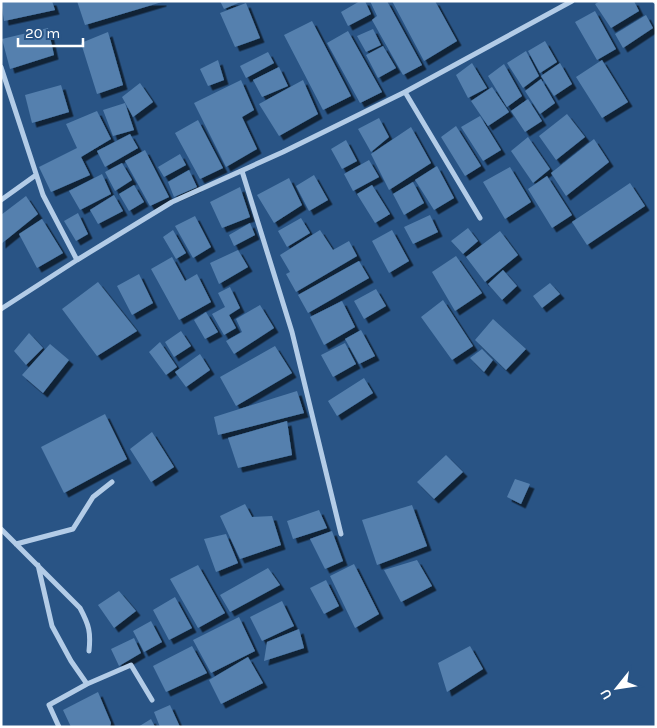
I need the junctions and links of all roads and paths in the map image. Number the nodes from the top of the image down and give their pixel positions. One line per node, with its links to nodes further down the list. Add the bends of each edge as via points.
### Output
1 (572, 1): 3 (street)
2 (1, 67): 5 (street)
3 (405, 92): 4 (street); 7 (street)
4 (242, 171): 8 (street, via 172,202); 12 (street, via 292,332)
5 (36, 175): 6 (street); 8 (street, via 42,195)
6 (1, 200)
7 (480, 218)
8 (77, 260): 9 (street)
9 (1, 309)
10 (112, 482): 13 (street, via 93,497 72,530)
11 (1, 529): 13 (street)
12 (341, 534)
13 (16, 544): 14 (street)
14 (38, 565): 15 (street, via 80,608 90,633); 16 (street, via 52,626)
15 (89, 651)
16 (87, 684): 17 (street, via 131,665); 18 (street, via 48,705)
17 (152, 700)
18 (59, 727)

